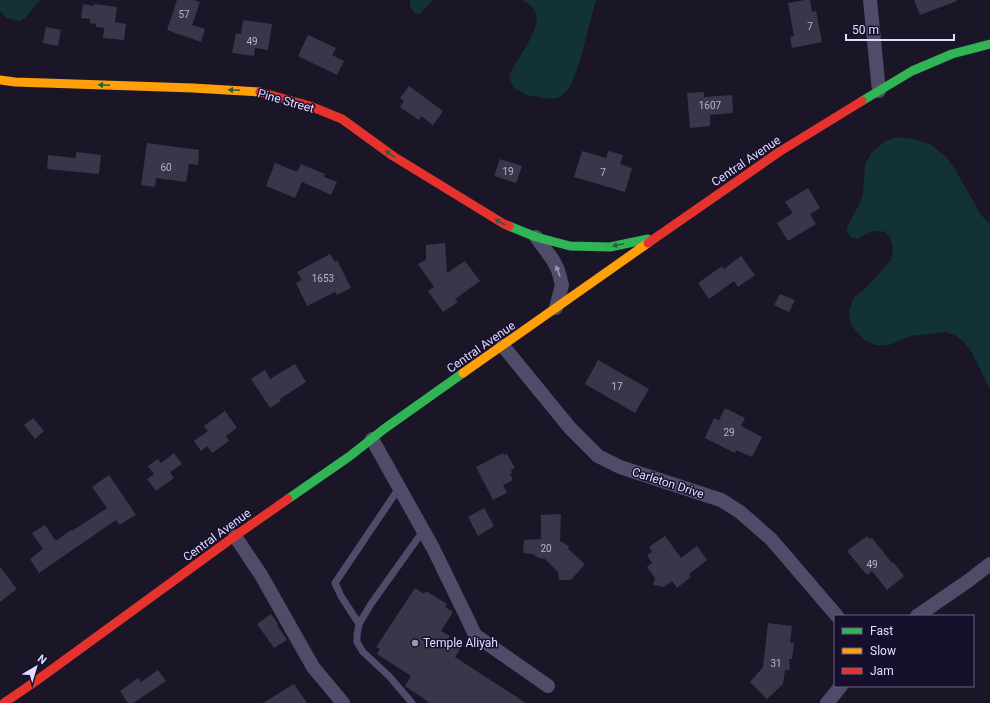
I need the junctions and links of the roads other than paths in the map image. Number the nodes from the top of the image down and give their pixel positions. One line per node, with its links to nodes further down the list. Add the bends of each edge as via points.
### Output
1 (870, 0): 4 (street)
2 (990, 44): 4 (main road, Central Avenue, via 952,54 912,71)
3 (0, 80): 6 (main road, Pine Street, one-way to 3, via 504,224 393,156 342,119 310,106 260,92)
4 (879, 90): 5 (main road, Central Avenue, via 779,152)
5 (656, 237): 6 (main road, Pine Street, one-way to 6, via 610,247 570,246); 7 (main road, Central Avenue)
6 (536, 238): 7 (street, Pine Street, one-way to 6, via 562,285 558,270)
7 (556, 308): 8 (main road, Central Avenue)
8 (504, 346): 9 (main road, Central Avenue); 14 (street, Carleton Drive, via 570,428 598,456 620,467 721,500 740,512 771,540)
9 (372, 439): 10 (street); 12 (main road, Central Avenue)
10 (400, 488): 11 (street); 16 (lane, via 335,583)
11 (424, 531): 16 (lane); 17 (street, via 475,635)
12 (235, 536): 19 (main road, Central Avenue); 20 (street, via 261,575 313,667)
13 (990, 564): 15 (street)
14 (836, 615)
15 (918, 615)
16 (359, 624): 21 (lane, via 357,635 363,652 389,676)
17 (548, 686)
18 (840, 687): 22 (street)
19 (4, 703)
20 (344, 703)
21 (412, 703)
22 (827, 703)

